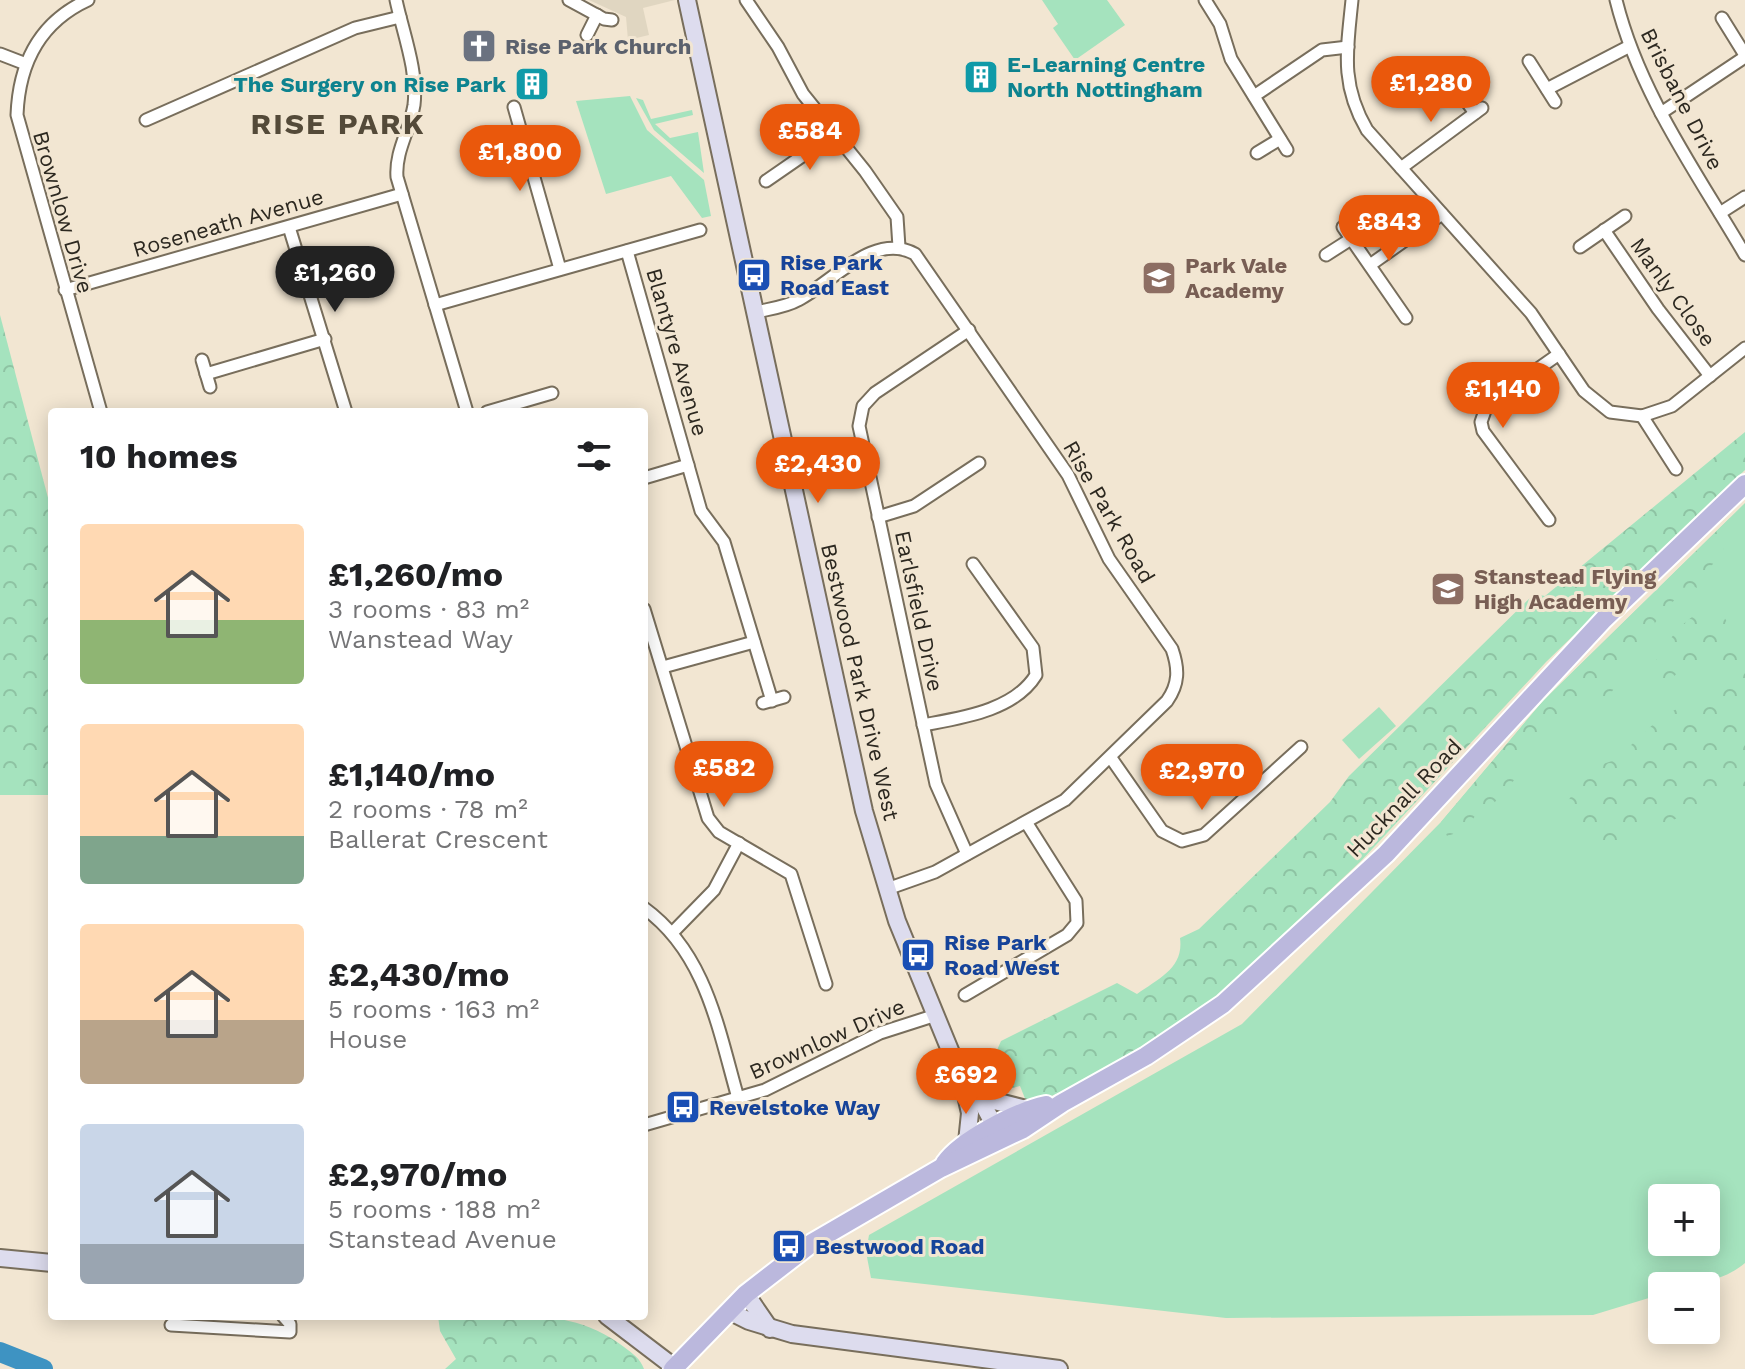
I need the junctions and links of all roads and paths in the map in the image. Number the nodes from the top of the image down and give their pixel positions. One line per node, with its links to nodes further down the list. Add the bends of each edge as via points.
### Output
1 (88, 0): 19 (street, Brownlow Drive, via 48,27)
2 (396, 0): 10 (street)
3 (569, 0): 9 (street)
4 (687, 0): 54 (street, Bestwood Park Drive West)
5 (746, 0): 29 (street)
6 (1205, 0): 22 (street)
7 (1352, 0): 14 (street)
8 (1616, 0): 15 (street, Brisbane Drive)
9 (597, 15): 12 (street); 13 (street)
10 (400, 17): 27 (street, via 355,28); 35 (street, via 414,92 397,162)
11 (1722, 18): 17 (street)
12 (612, 20)
13 (587, 35)
14 (1348, 47): 22 (street, via 1322,50); 33 (street, via 1352,105)
15 (1628, 47): 20 (street); 25 (street, Brisbane Drive)
16 (0, 54): 19 (street)
17 (1745, 56): 25 (street)
18 (1529, 61): 20 (street)
19 (26, 64): 52 (street, Brownlow Drive, via 17,99 19,133)
20 (1547, 89): 23 (street)
21 (1459, 91): 33 (street, via 1478,110)
22 (1254, 96): 30 (street)
23 (1555, 102)
24 (514, 107): 28 (street)
25 (1661, 113): 37 (street, Brisbane Drive)
26 (530, 117): 28 (street)
27 (146, 120)
28 (518, 121): 51 (street)
29 (834, 134): 34 (street); 45 (street, via 897,217)
30 (1280, 139): 31 (street); 32 (street)
31 (1287, 150)
32 (1257, 153)
33 (1401, 168): 38 (street)
34 (766, 181)
35 (402, 194): 40 (street, Roseneath Avenue); 53 (street)
36 (1745, 197): 37 (street)
37 (1720, 213): 49 (street, Brisbane Drive)
38 (1442, 214): 50 (street); 59 (street, via 1531,313)
39 (1625, 216): 43 (street, Manly Close)
40 (289, 227): 52 (street, Roseneath Avenue); 57 (street)
41 (1343, 227): 44 (street)
42 (700, 230): 47 (street, Blantyre Avenue, via 688,240)
43 (1604, 230): 46 (street, Manly Close); 62 (street, Manly Close)
44 (1351, 239): 48 (street); 50 (street)
45 (899, 247): 54 (street, via 871,253 799,300); 56 (street, Rise Park Road, via 922,260)
46 (1580, 247)
47 (627, 251): 51 (street, Blantyre Avenue); 73 (street, Blantyre Avenue)
48 (1326, 255)
49 (1745, 255)
50 (1370, 265): 55 (street, via 1403,304)
51 (560, 269): 53 (street, Blantyre Avenue)
52 (65, 290): 65 (street, Brownlow Drive)
53 (435, 305): 67 (street)
54 (756, 312): 92 (street, Bestwood Park Drive West, via 864,811)
55 (1406, 318)
56 (969, 330): 79 (street, Earlsfield Drive, via 863,406 859,426); 88 (street, Rise Park Road, via 1068,475 1109,559 1177,664 1173,692)
57 (325, 339): 61 (street); 66 (street)
58 (1745, 348): 62 (street)
59 (1559, 354): 69 (street, via 1595,403 1610,412); 78 (street, via 1487,405 1481,422)
60 (202, 360): 61 (street)
61 (206, 374): 63 (street)
62 (1710, 376): 69 (street, via 1672,406)
63 (210, 387)
64 (552, 393): 68 (street)
65 (100, 408)
66 (345, 408)
67 (466, 408)
68 (501, 408)
69 (1642, 416): 71 (street)
70 (1679, 449): 71 (street)
71 (1667, 458): 74 (street)
72 (979, 463): 79 (street, via 914,506)
73 (688, 465): 75 (street); 83 (street, Blantyre Avenue, via 702,515 724,542)
74 (1676, 469)
75 (648, 477)
76 (1745, 484): 101 (main road, Hucknall Road, via 1604,619 1406,834 1271,962 1223,1004 1146,1056)
77 (1552, 501): 78 (street)
78 (1541, 509): 80 (street)
79 (878, 517): 86 (street, Earlsfield Drive)
80 (1549, 520)
81 (973, 564): 86 (street, via 1033,648 1036,675 998,705)
82 (648, 621): 84 (street)
83 (754, 642): 84 (street); 85 (street, Blantyre Avenue)
84 (663, 667): 90 (street, via 708,818)
85 (773, 700)
86 (923, 725): 91 (street, Earlsfield Drive, via 940,798)
87 (1301, 747): 88 (street, via 1204,835 1182,841 1162,831)
88 (1111, 758): 89 (street, Rise Park Road, via 1075,794)
89 (1026, 822): 91 (street, Rise Park Road); 96 (street, via 1076,901 1077,923 1067,935)
90 (739, 843): 94 (street, via 714,890); 95 (street, via 794,879)
91 (967, 854): 92 (street, Rise Park Road)
92 (887, 889): 97 (street, Bestwood Park Drive West)
93 (648, 911): 94 (street)
94 (673, 932): 100 (street, via 706,990)
95 (826, 984)
96 (965, 995)
97 (933, 1016): 98 (street, Bestwood Park Drive West); 100 (street, Brownlow Drive, via 880,1033 772,1087)
98 (963, 1082): 99 (street); 104 (street, via 970,1113)
99 (979, 1097): 102 (street); 104 (street)
100 (738, 1098): 103 (street, Brownlow Drive)
101 (1062, 1103): 102 (main road, Hucknall Road); 104 (main road, Hucknall Road)
102 (1030, 1110): 104 (main road, Hucknall Road)
103 (648, 1124)
104 (986, 1138): 107 (main road, Hucknall Road, via 953,1151 941,1168 812,1243)
105 (0, 1258): 106 (street)
106 (48, 1263)
107 (746, 1294): 108 (main road, Hucknall Road); 112 (street)
108 (729, 1311): 112 (street); 113 (main road, Hucknall Road)
109 (286, 1320): 111 (street, via 290,1332)
110 (612, 1320): 113 (street)
111 (178, 1323)
112 (770, 1329): 114 (street)
113 (674, 1368)
114 (1059, 1369)

